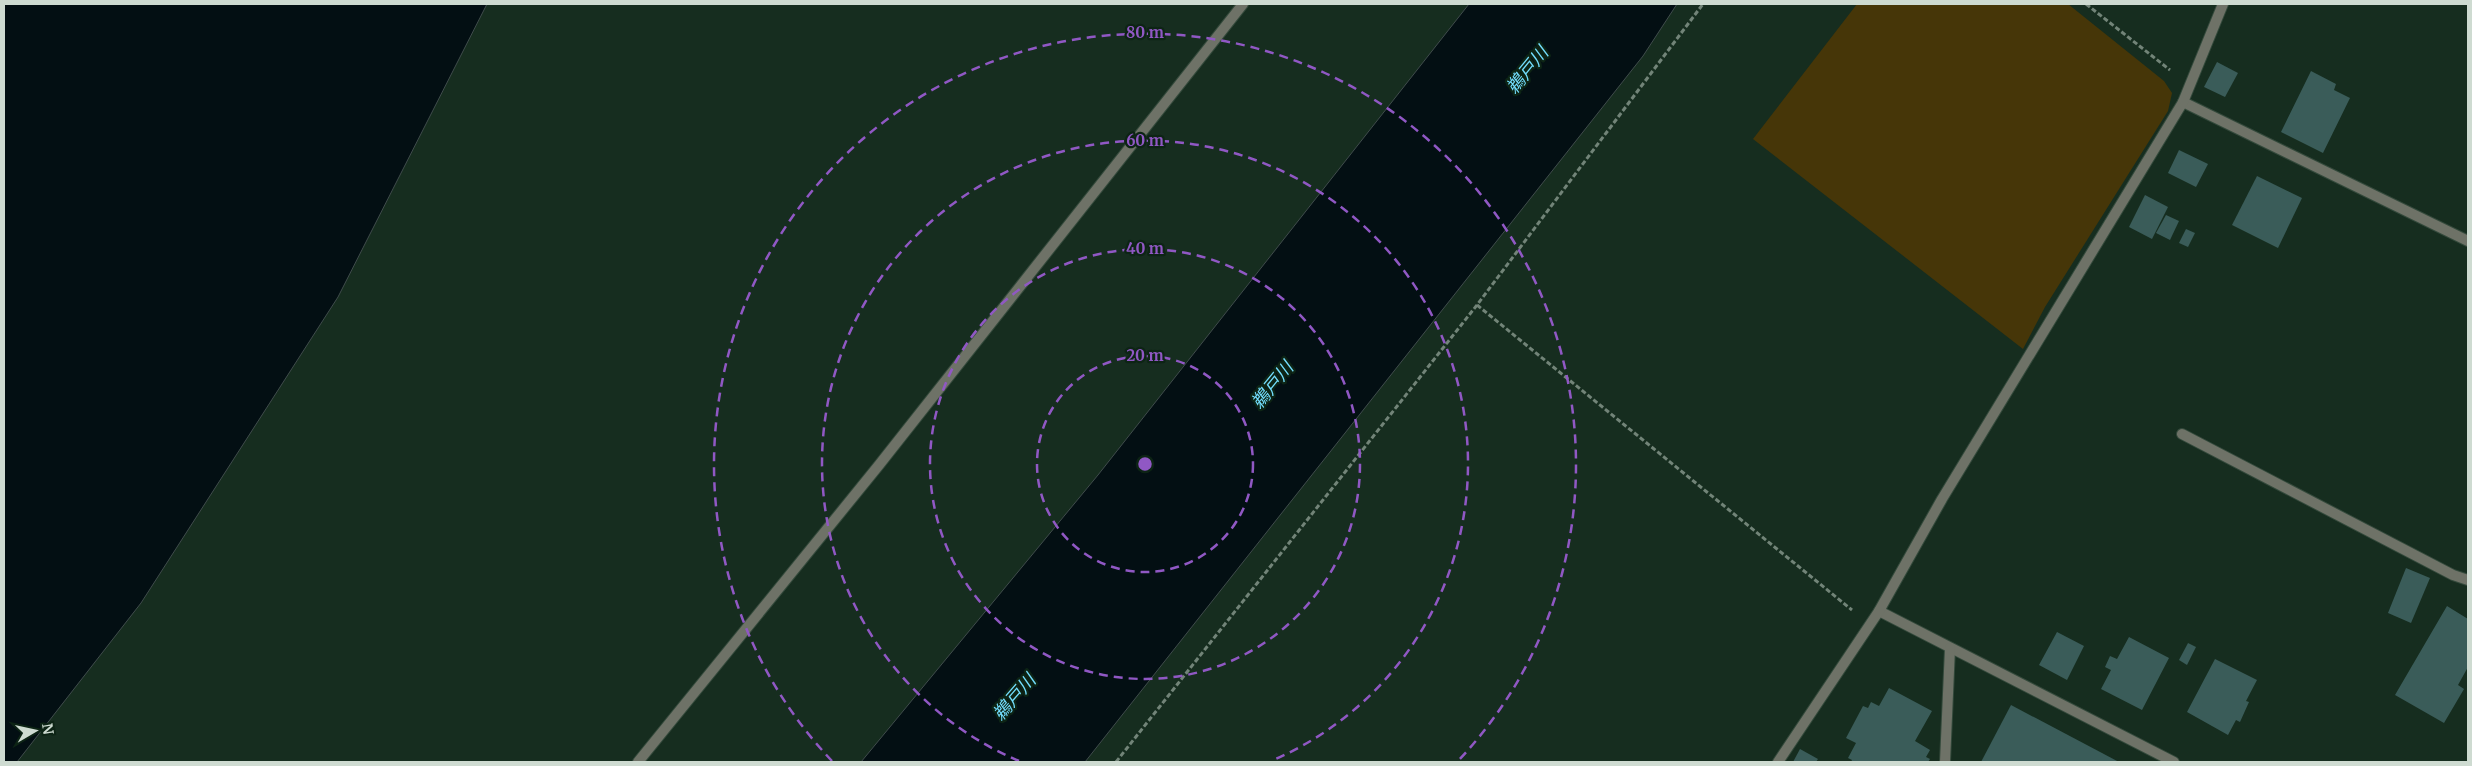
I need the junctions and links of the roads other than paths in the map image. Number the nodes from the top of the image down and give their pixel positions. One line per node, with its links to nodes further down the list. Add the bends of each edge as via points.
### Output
1 (1242, 4): 9 (street, via 879,465)
2 (2223, 4): 3 (street)
3 (2183, 102): 4 (street); 7 (street, via 1942,499)
4 (2468, 241)
5 (2182, 434): 6 (street)
6 (2468, 580)
7 (1879, 611): 8 (street); 10 (street)
8 (1950, 648): 11 (street); 12 (street)
9 (638, 762)
10 (1778, 762)
11 (1945, 762)
12 (2174, 762)

